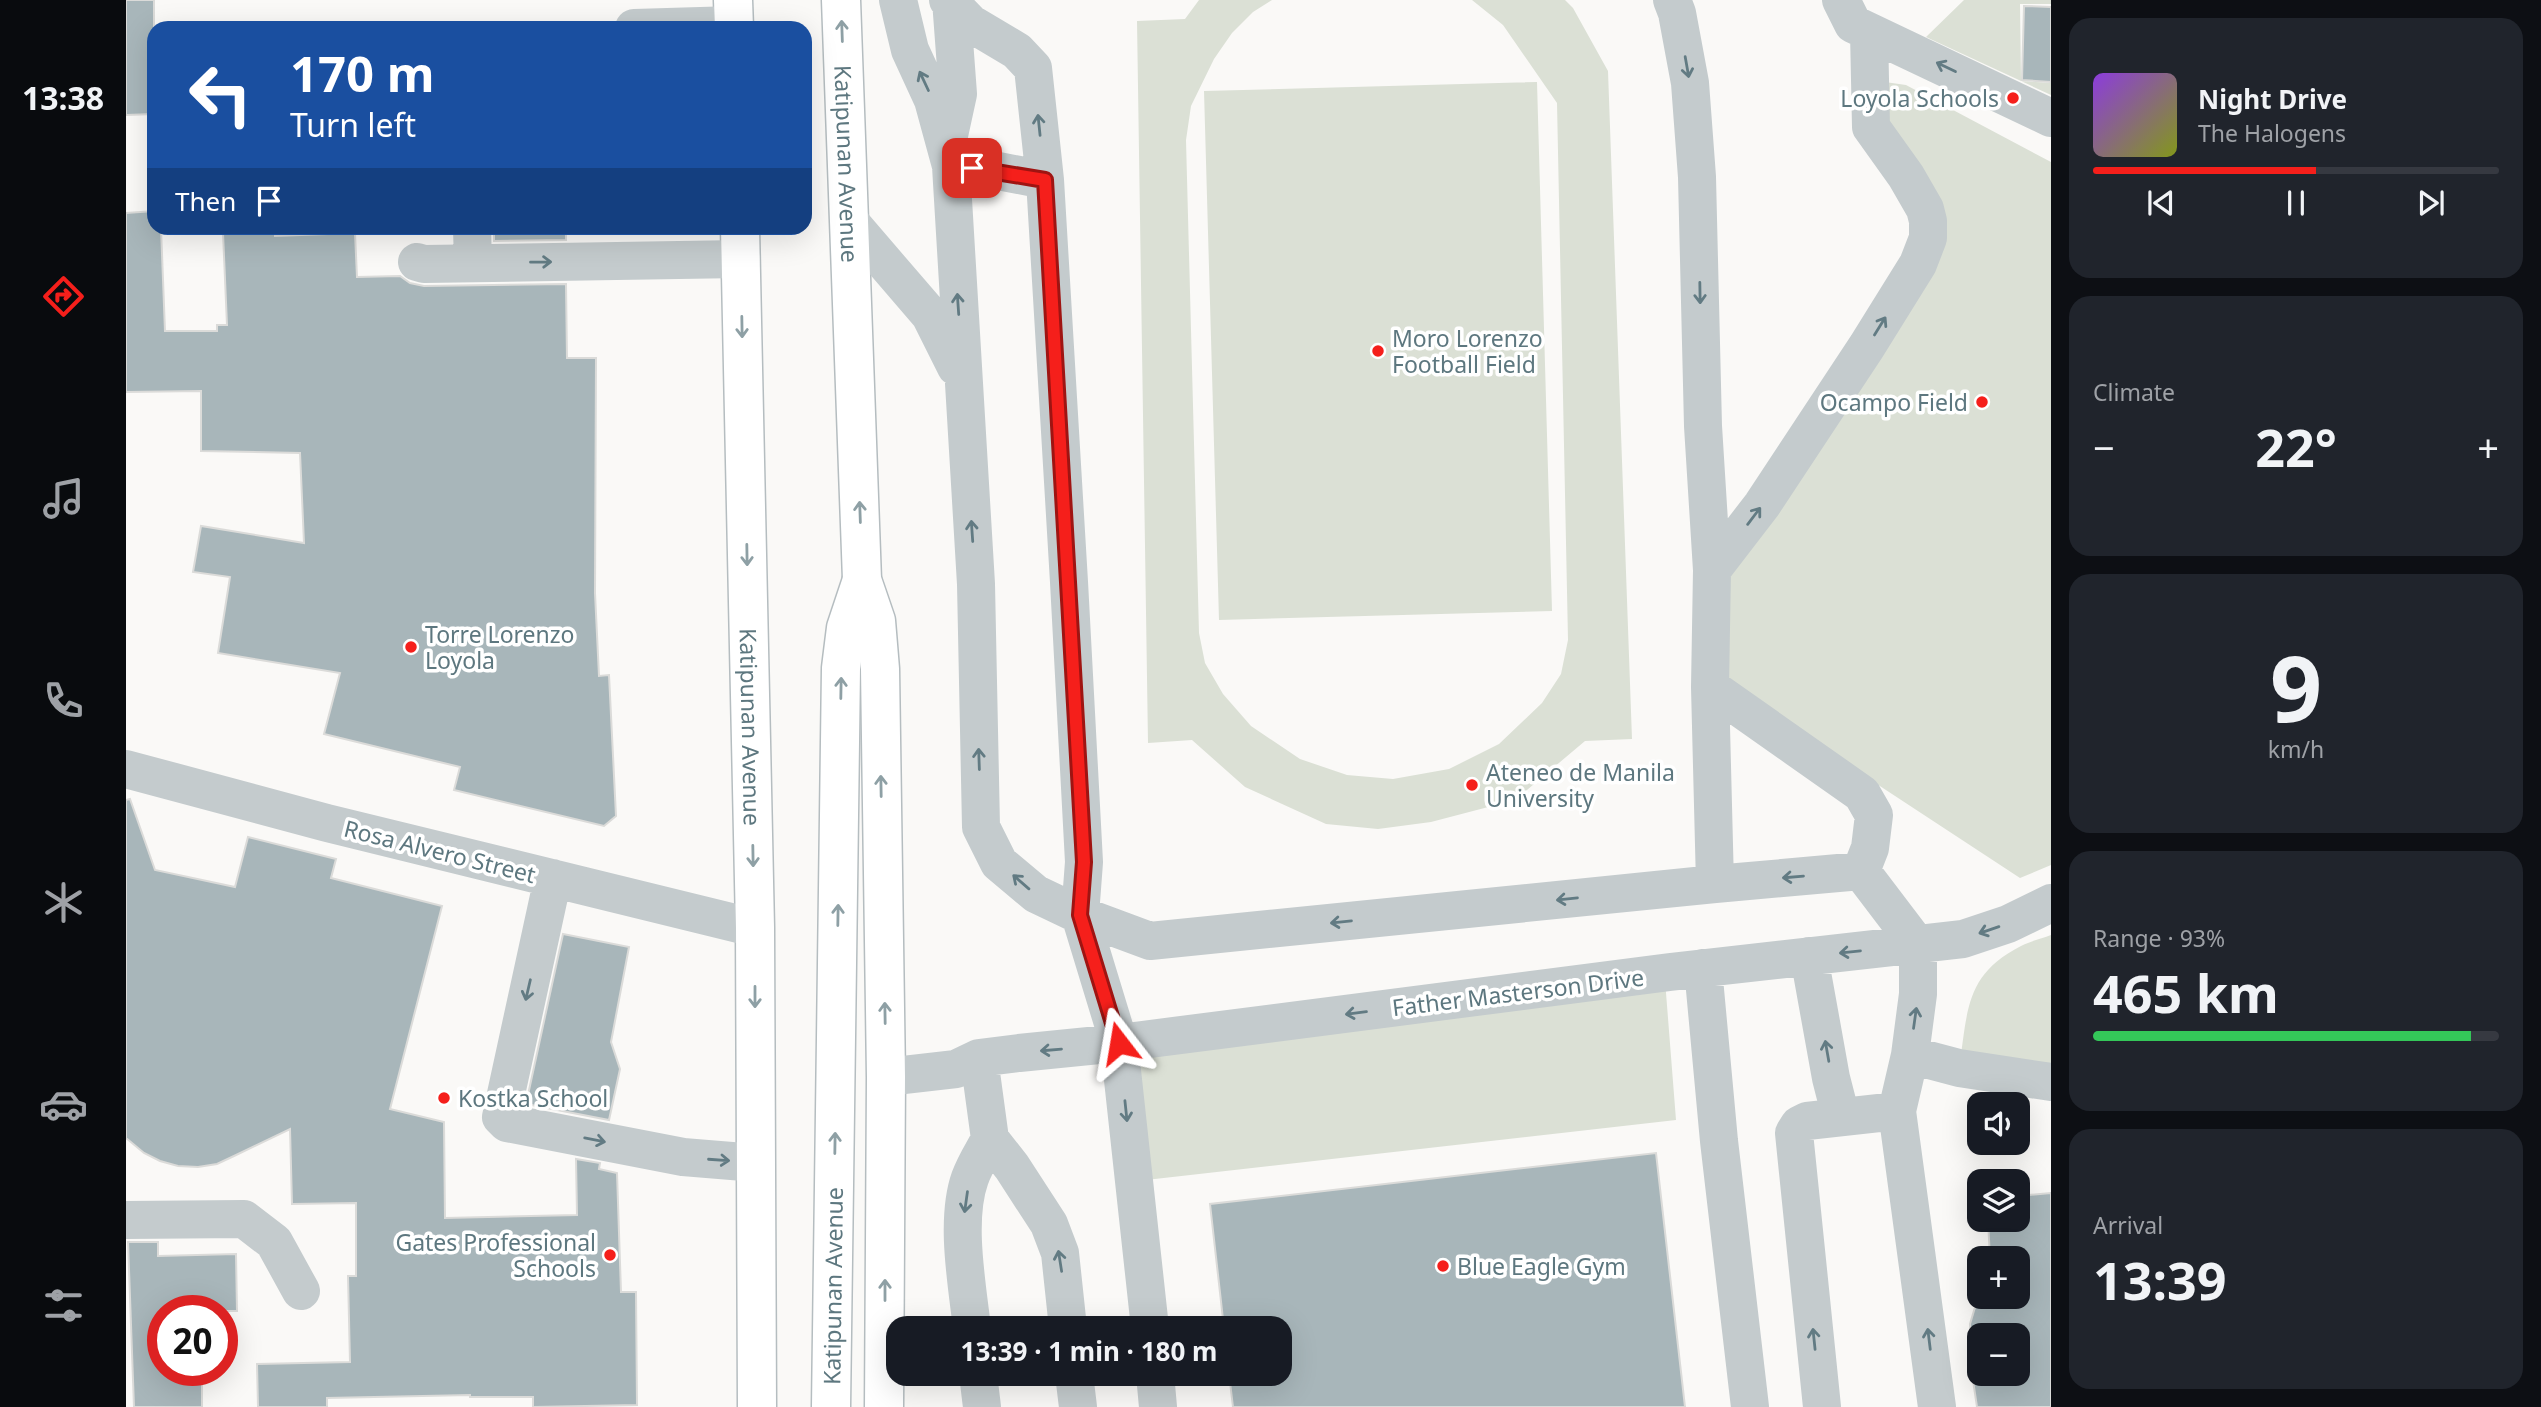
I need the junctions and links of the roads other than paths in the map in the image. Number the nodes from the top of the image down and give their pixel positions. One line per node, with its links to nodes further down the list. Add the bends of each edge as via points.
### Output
1 (841, 0): 12 (main road, Katipunan Avenue, one-way to 1)
2 (898, 0): 10 (street, one-way to 2, via 933,100 910,50)
3 (1672, 0): 17 (street, one-way to 17, via 1690,83 1697,177 1703,426)
4 (1841, 0): 8 (street, via 1853,24)
5 (950, 1): 10 (street, via 958,94); 11 (street, one-way to 5, via 1033,68 1017,51 970,23)
6 (734, 18): 7 (street)
7 (704, 21)
8 (1869, 32): 9 (street, one-way to 8); 17 (street, one-way to 8, via 1762,505 1867,346 1919,264 1928,238 1924,209 1871,127)
9 (2051, 118)
10 (949, 156): 11 (street); 16 (street, one-way to 10)
11 (1045, 180): 25 (street, via 1084,862)
12 (850, 222): 16 (street, via 930,315); 18 (main road, Katipunan Avenue, one-way to 12)
13 (740, 243): 14 (street, one-way to 13); 26 (main road, Katipunan Avenue, one-way to 26)
14 (473, 245): 15 (street, via 424,264)
15 (417, 262)
16 (963, 381): 25 (street, one-way to 16, via 1036,894 999,863 981,827 976,584)
17 (1712, 570): 19 (street)
18 (862, 580): 33 (main road, Katipunan Avenue, one-way to 18, via 880,668 876,621); 50 (main road, Katipunan Avenue, one-way to 18, via 841,668 846,628)
19 (1710, 687): 21 (street, via 1863,794 1874,815); 23 (street)
20 (126, 769): 22 (street, Rosa Alvero Street)
21 (1861, 872): 23 (street, one-way to 23); 27 (street)
22 (554, 878): 26 (street, Rosa Alvero Street); 38 (street, one-way to 38, via 501,1117 508,1123 682,1157)
23 (1715, 884): 25 (street, one-way to 25, via 1150,941)
24 (2051, 903): 27 (street, Father Masterson Drive, one-way to 27, via 1963,939)
25 (1080, 915): 30 (street)
26 (755, 928): 38 (main road, Katipunan Avenue, one-way to 38)
27 (1918, 946): 28 (street, Father Masterson Drive, one-way to 28); 31 (street, one-way to 27, via 1919,994)
28 (1809, 956): 29 (street, Father Masterson Drive); 36 (street, one-way to 28)
29 (1703, 968): 30 (street, Father Masterson Drive, one-way to 30); 55 (street)
30 (1119, 1043): 32 (street, Father Masterson Drive, one-way to 32); 44 (street, one-way to 44)
31 (1910, 1055): 34 (street, via 1959,1068); 35 (street)
32 (979, 1058): 33 (street, Father Masterson Drive, via 956,1069); 37 (street)
33 (886, 1067): 51 (main road, Katipunan Avenue, one-way to 33)
34 (2051, 1082)
35 (1897, 1111): 36 (street); 57 (street, one-way to 35)
36 (1841, 1117): 56 (street, one-way to 36, via 1794,1133 1807,1121)
37 (990, 1139): 42 (street, one-way to 42, via 970,1179 965,1211 963,1255); 43 (street, one-way to 37, via 1060,1253 1049,1224)
38 (756, 1163): 40 (main road, Katipunan Avenue)
39 (126, 1220): 41 (street, via 244,1219 274,1242)
40 (757, 1227): 48 (main road, Katipunan Avenue); 49 (main road, Katipunan Avenue)
41 (301, 1291)
42 (971, 1316)
43 (1067, 1316)
44 (1149, 1316)
45 (979, 1386): 52 (street)
46 (1075, 1386): 53 (street)
47 (1156, 1386): 54 (street)
48 (734, 1407)
49 (757, 1407)
50 (831, 1407)
51 (884, 1407)
52 (982, 1407)
53 (1077, 1407)
54 (1158, 1407)
55 (1750, 1407)
56 (1822, 1407)
57 (1937, 1407)

